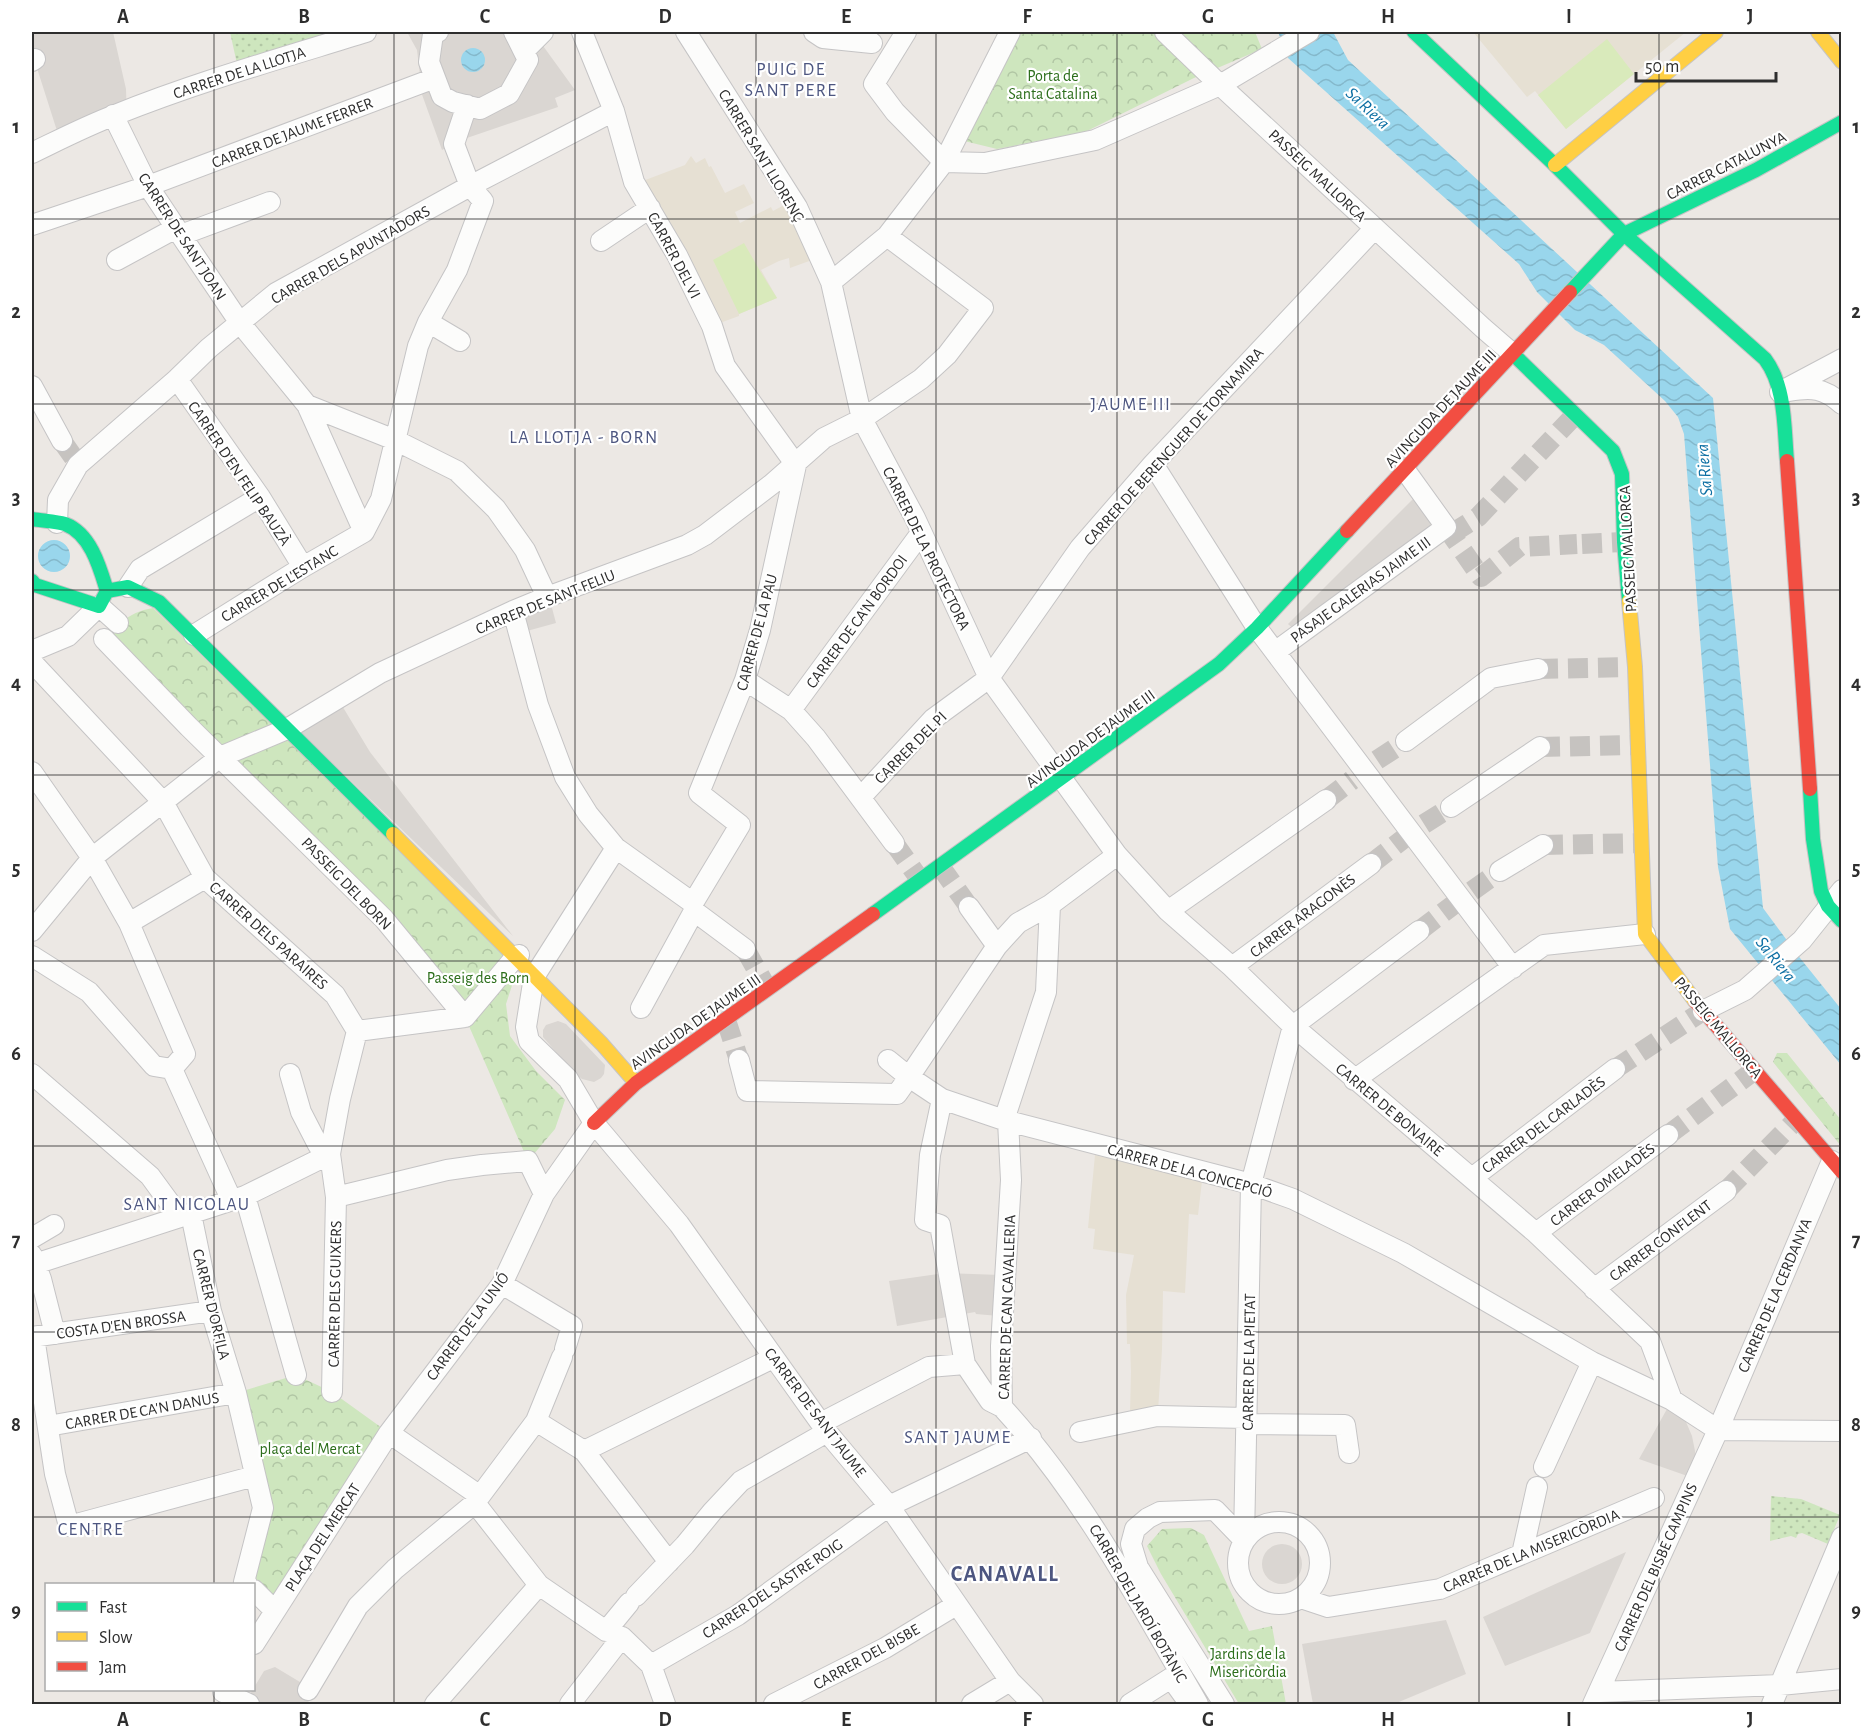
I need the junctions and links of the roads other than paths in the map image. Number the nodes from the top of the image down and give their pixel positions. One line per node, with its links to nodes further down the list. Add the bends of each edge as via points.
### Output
1 (366, 32): 22 (street, CARRER DE LA LLOTJA)
2 (438, 32): 18 (street, via 433,34 429,62)
3 (514, 32): 16 (street)
4 (543, 32): 16 (street)
5 (582, 32): 21 (street, CARRER DEL VI)
6 (686, 32): 38 (street, CARRER SANT LLORENÇ, via 797,207)
7 (814, 32): 15 (street, via 823,38)
8 (906, 32): 25 (street, via 874,84 895,112)
9 (1010, 32): 25 (street)
10 (1165, 32): 19 (street, PASSEIG MALLORCA)
11 (1309, 32): 19 (street)
12 (1413, 32): 26 (street)
13 (1716, 32): 26 (street)
14 (1818, 32): 17 (street)
15 (872, 43)
16 (524, 51): 20 (street, via 528,60 510,94 480,109)
17 (1842, 62)
18 (435, 78): 20 (street, via 442,96); 27 (street, CARRER DE JAUME FERRER)
19 (1220, 85): 25 (street, via 1095,140 985,163); 32 (street, PASSEIG MALLORCA)
20 (467, 105): 28 (street, via 454,144)
21 (614, 111): 28 (street, CARRER DELS APUNTADORS); 30 (street, CARRER DEL VI, via 634,183)
22 (113, 115): 24 (street, CARRER DE LA LLOTJA); 27 (street, CARRER DE SANT JOAN)
23 (1842, 122): 34 (street, CARRER CATALUNYA, via 1756,170)
24 (32, 153)
25 (944, 162): 35 (street)
26 (1555, 165): 34 (street)
27 (148, 186): 31 (street, CARRER DE JAUME FERRER); 33 (street, CARRER DE SANT JOAN)
28 (470, 186): 39 (street, via 483,201 457,270); 40 (street, CARRER DELS APUNTADORS, via 276,293)
29 (270, 202): 33 (street)
30 (650, 208): 36 (street); 53 (street, CARRER DEL VI, via 712,326 725,366)
31 (32, 225)
32 (1375, 228): 42 (street, PASSEIG MALLORCA); 52 (street, CARRER DE BERENGUER DE TORNAMIRA)
33 (179, 232): 37 (street); 40 (street, CARRER DE SANT JOAN)
34 (1624, 234): 42 (street, AVINGUDA DE JAUME III); 46 (street, via 1764,359)
35 (887, 236): 38 (street); 49 (street, CARRER DE SANT FELIU, via 983,308 947,355 921,380)
36 (601, 240)
37 (117, 260)
38 (831, 282): 49 (street, CARRER SANT LLORENÇ)
39 (428, 322): 41 (street); 50 (street, via 418,346)
40 (240, 323): 44 (street, CARRER DELS APUNTADORS); 48 (street, CARRER DE SANT JOAN)
41 (460, 341)
42 (1512, 354): 54 (street, AVINGUDA DE JAUME III); 110 (street, PASSEIG MALLORCA, via 1613,451 1622,474)
43 (1842, 359): 46 (street)
44 (177, 379): 55 (street, CARRER D'EN FELIP BAUZÀ); 57 (street, CARRER DELS APUNTADORS, via 77,463 58,500)
45 (32, 386): 51 (street)
46 (1780, 392): 47 (street, via 1820,389); 102 (street, via 1790,486 1813,839 1821,891)
47 (1842, 404)
48 (307, 405): 50 (street); 58 (street)
49 (862, 419): 53 (street, CARRER DE SANT FELIU, via 824,438); 59 (street, CARRER DE LA PROTECTORA)
50 (396, 440): 58 (street, via 381,498); 68 (street, via 457,471 496,509 525,550)
51 (62, 441)
52 (1153, 464): 72 (street); 79 (street, CARRER DE BERENGUER DE TORNAMIRA, via 1080,548)
53 (796, 465): 68 (street, CARRER DE SANT FELIU, via 687,545); 80 (street, CARRER DE LA PAU, via 760,630)
54 (1405, 470): 72 (street, AVINGUDA DE JAUME III); 76 (street, PASAJE GALERIAS JAIME III, via 1446,527)
55 (260, 497): 62 (street, CARRER D'EN FELIP BAUZÀ); 66 (street, via 140,569)
56 (32, 519): 57 (street)
57 (54, 523): 60 (street, via 37,528); 61 (street, via 78,530)
58 (364, 532): 62 (street, CARRER DE L'ESTANC)
59 (921, 533): 79 (street, CARRER DE LA PROTECTORA); 81 (street, CARRER DE CA'N BORDOI)
60 (32, 534)
61 (89, 549): 63 (street); 69 (street, via 100,568)
62 (303, 567): 73 (street, CARRER DE L'ESTANC)
63 (86, 573)
64 (32, 580): 67 (street)
65 (75, 585): 67 (street)
66 (128, 587): 69 (street); 73 (street)
67 (53, 592): 69 (street)
68 (547, 597): 70 (street, CARRER DE SANT FELIU)
69 (103, 598): 71 (street); 75 (street, via 68,636)
70 (513, 611): 82 (street, CARRER DE SANT FELIU, via 380,673); 94 (street, via 538,705 565,777)
71 (118, 623)
72 (1257, 628): 76 (street); 87 (street, AVINGUDA DE JAUME III, via 1219,664)
73 (194, 635): 82 (street)
74 (104, 639): 85 (street, PASSEIG DEL BORN)
75 (32, 651)
76 (1275, 652): 116 (street, via 1364,770 1418,828)
77 (32, 663): 90 (street, CARRER DELS PARAIRES)
78 (1538, 669): 83 (street, via 1491,678)
79 (989, 678): 87 (street); 88 (street, CARRER DEL PI, via 933,719)
80 (745, 680): 81 (street); 103 (street, CARRER DE LA PAU, via 699,793 740,825)
81 (791, 710): 88 (street)
82 (292, 730): 85 (street); 114 (street)
83 (1406, 741)
84 (1540, 747): 91 (street)
85 (220, 757): 90 (street); 120 (street, PASSEIG DEL BORN, via 384,919)
86 (32, 772): 96 (street)
87 (1062, 779): 95 (street, CARRER DE BONAIRE); 131 (street, AVINGUDA DE JAUME III)
88 (861, 797): 92 (street)
89 (1326, 800): 105 (street)
90 (163, 802): 96 (street); 99 (street, CARRER DELS PARAIRES)
91 (1451, 807)
92 (894, 843)
93 (1543, 845): 98 (street)
94 (616, 848): 103 (street); 117 (street)
95 (1118, 855): 101 (street); 105 (street, CARRER DE BONAIRE)
96 (92, 858): 107 (street); 108 (street)
97 (1371, 864): 115 (street, CARRER ARAGONÈS)
98 (1500, 871)
99 (205, 878): 107 (street); 122 (street, CARRER DELS PARAIRES, via 335,995)
100 (1842, 890): 102 (street)
101 (1050, 905): 111 (street, via 1018,923); 133 (street, via 1046,992)
102 (1828, 906): 106 (street); 119 (street, via 1802,940 1745,990)
103 (693, 907): 112 (street); 118 (street)
104 (969, 907): 111 (street)
105 (1168, 911): 115 (street, CARRER DE BONAIRE)
106 (1842, 921)
107 (129, 923): 125 (street, via 185,1054)
108 (32, 931)
109 (1419, 931): 121 (street)
110 (1646, 933): 116 (street, via 1544,945); 119 (street, PASSEIG MALLORCA)
111 (997, 946): 129 (street)
112 (745, 949)
113 (32, 956): 125 (street, via 90,992 154,1066)
114 (517, 956): 117 (street); 120 (street)
115 (1232, 967): 121 (street, CARRER DE BONAIRE)
116 (1513, 968): 130 (street)
117 (534, 977): 131 (street); 134 (street, CARRER DE SANT JAUME, via 526,1027 529,1041 568,1079)
118 (641, 1008)
119 (1703, 1011): 137 (street, PASSEIG MALLORCA)
120 (465, 1017): 122 (street)
121 (1293, 1026): 130 (street, CARRER DE BONAIRE); 139 (street, CARRER DE LA PIETAT)
122 (357, 1031): 136 (street)
123 (739, 1060): 129 (street, via 747,1091 897,1094)
124 (888, 1060): 129 (street, CARRER DE LA CONCEPCIÓ)
125 (172, 1069): 142 (street)
126 (1615, 1069): 138 (street, CARRER DEL CARLADÈS)
127 (32, 1074): 144 (street, via 150,1176)
128 (290, 1074): 136 (street, via 301,1112 318,1145)
129 (909, 1077): 132 (street, CARRER DE LA CONCEPCIÓ)
130 (1354, 1080): 138 (street, CARRER DE BONAIRE)
131 (636, 1083): 134 (street, AVINGUDA DE JAUME III)
132 (942, 1099): 133 (street, CARRER DE LA CONCEPCIÓ); 156 (street, via 930,1155 925,1220 940,1225)
133 (1006, 1120): 139 (street, CARRER DE LA CONCEPCIÓ); 161 (street, CARRER DE CAN CAVALLERIA, via 1011,1180 1001,1346)
134 (594, 1123): 141 (street, CARRER DE LA UNIÓ); 154 (street, CARRER DE SANT JAUME, via 679,1224)
135 (1668, 1135): 146 (street, CARRER OMELADÈS)
136 (330, 1154): 142 (street); 143 (street, CARRER DELS GUIXERS)
137 (1837, 1167): 166 (street, CARRER DE LA CERDANYA)
138 (1472, 1178): 146 (street, CARRER DE BONAIRE)
139 (1251, 1184): 155 (street, CARRER DE LA CONCEPCIÓ, via 1293,1199 1403,1253); 163 (street, CARRER DE LA PIETAT)
140 (1726, 1191): 150 (street, CARRER CONFLENT)
141 (544, 1194): 143 (street, via 528,1161 447,1170); 149 (street, CARRER DE LA UNIÓ)
142 (238, 1197): 144 (street); 157 (street)
143 (336, 1197): 158 (street, CARRER DELS GUIXERS)
144 (185, 1216): 148 (street); 151 (street, CARRER D'ORFILA)
145 (54, 1225): 147 (street)
146 (1536, 1233): 150 (street, CARRER DE BONAIRE)
147 (32, 1238)
148 (33, 1259): 152 (street)
149 (502, 1284): 162 (street, via 572,1326); 169 (street, CARRER DE LA UNIÓ)
150 (1594, 1289): 160 (street, CARRER DE BONAIRE, via 1650,1341)
151 (211, 1311): 152 (street, COSTA D'EN BROSSA); 159 (street, CARRER D'ORFILA)
152 (55, 1334): 153 (street, COSTA D'EN BROSSA)
153 (33, 1337): 164 (street)
154 (773, 1358): 165 (street, CARRER DE SANT JAUME); 171 (street)
155 (1592, 1362): 160 (street, CARRER DE LA CONCEPCIÓ); 173 (street)
156 (965, 1364): 161 (street, via 990,1401); 165 (street, via 928,1367)
157 (296, 1375)
158 (332, 1392)
159 (236, 1393): 164 (street, CARRER DE CA'N DANUS); 174 (street)
160 (1672, 1400): 166 (street)
161 (1002, 1407): 170 (street, CARRER DE CAN CAVALLERIA)
162 (536, 1421): 171 (street); 177 (street)
163 (1246, 1421): 168 (street, via 1157,1416); 172 (street, via 1345,1425); 181 (street, CARRER DE LA PIETAT)
164 (42, 1423): 174 (street, via 69,1526)
165 (824, 1428): 179 (street, CARRER DE SANT JAUME); 183 (street, via 741,1481)
166 (1718, 1430): 167 (street); 198 (street, CARRER DEL BISBE CAMPINS)
167 (1842, 1431)
168 (1080, 1432)
169 (389, 1433): 177 (street); 189 (street, PLAÇA DEL MERCAT)
170 (1030, 1438): 178 (street, CARRER DE CAN CAVALLERIA); 179 (street, CARRER DEL SASTRE ROIG)
171 (584, 1451): 183 (street)
172 (1349, 1453)
173 (1544, 1467)
174 (255, 1476): 184 (street, via 263,1508)
175 (1537, 1487): 182 (street)
176 (1654, 1498): 182 (street, CARRER DE LA MISERICÒRDIA)
177 (477, 1500): 185 (street); 196 (street, via 395,1569 358,1606)
178 (1079, 1503): 209 (street, CARRER DEL JARDÍ BOTÀNIC)
179 (889, 1506): 188 (street, CARRER DE SANT JAUME); 192 (street, CARRER DEL SASTRE ROIG, via 738,1615)
180 (1842, 1537): 195 (street)
181 (1244, 1540): 187 (street, via 1237,1567 1249,1592 1274,1605); 187 (street, via 1253,1530 1278,1522 1303,1530 1312,1539 1320,1564 1311,1589); 210 (street, via 1215,1510 1160,1512 1135,1529 1131,1544 1138,1567)
182 (1522, 1554): 187 (street, CARRER DE LA MISERICÒRDIA, via 1440,1589 1328,1607)
183 (669, 1562): 190 (street, via 632,1600)
184 (246, 1583)
185 (539, 1585): 190 (street); 200 (street)
186 (255, 1591): 189 (street, PLAÇA DEL MERCAT)
187 (1301, 1598)
188 (956, 1605): 194 (street, CARRER DE SANT JAUME); 203 (street, CARRER DEL BISBE, via 885,1648)
189 (275, 1611): 191 (street, PLAÇA DEL MERCAT)
190 (614, 1634): 192 (street); 201 (street)
191 (255, 1642)
192 (651, 1665): 202 (street)
193 (1842, 1679): 195 (street)
194 (1010, 1681): 204 (street); 205 (street, CARRER DE SANT JAUME)
195 (1780, 1685): 198 (street); 211 (street)
196 (308, 1690)
197 (221, 1695): 199 (street)
198 (1596, 1698)
199 (249, 1704)
200 (435, 1704)
201 (570, 1704)
202 (665, 1704)
203 (774, 1704)
204 (972, 1704)
205 (1033, 1704)
206 (1130, 1704): 208 (street, via 1171,1678)
207 (1183, 1704): 208 (street)
208 (1190, 1704)
209 (1198, 1704)
210 (1224, 1704)
211 (1772, 1704)

